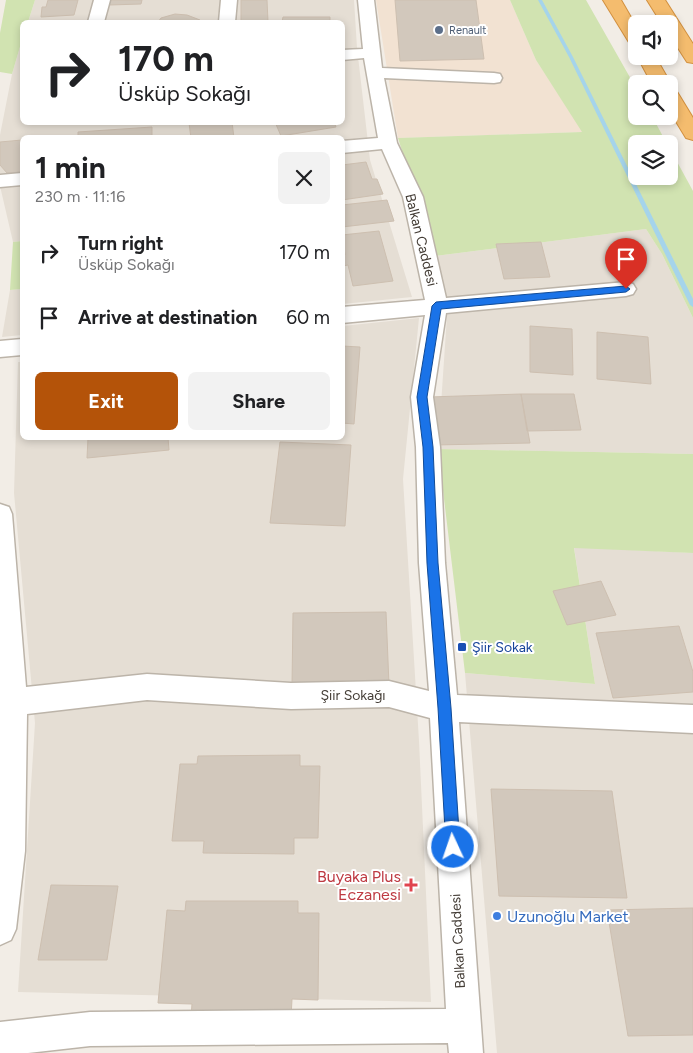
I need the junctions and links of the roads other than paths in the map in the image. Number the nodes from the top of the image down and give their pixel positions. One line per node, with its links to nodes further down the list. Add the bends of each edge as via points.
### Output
1 (102, 0): 6 (street)
2 (228, 0): 7 (street)
3 (366, 0): 11 (street, Balkan Caddesi)
4 (612, 0): 8 (highway)
5 (656, 0): 10 (highway)
6 (97, 20)
7 (227, 20)
8 (628, 27)
9 (345, 56): 11 (street)
10 (693, 58)
11 (373, 63): 12 (street); 15 (street, Balkan Caddesi)
12 (494, 78)
13 (678, 109): 14 (highway)
14 (693, 134)
15 (388, 143): 16 (street); 20 (street, Balkan Caddesi, via 413,197)
16 (345, 147)
17 (20, 179): 18 (street)
18 (0, 182)
19 (626, 289): 20 (street)
20 (436, 306): 21 (street); 26 (street, Balkan Caddesi, via 422,397)
21 (345, 315)
22 (20, 346): 23 (street)
23 (0, 349)
24 (0, 514): 25 (street)
25 (13, 702): 26 (street, Şiir Sokağı, via 147,687 291,696 389,694); 28 (street, via 10,851)
26 (444, 708): 27 (street, Şiir Sokağı); 30 (street, Balkan Caddesi)
27 (693, 719)
28 (0, 929)
29 (0, 1039): 30 (street, via 90,1029)
30 (464, 1039)

